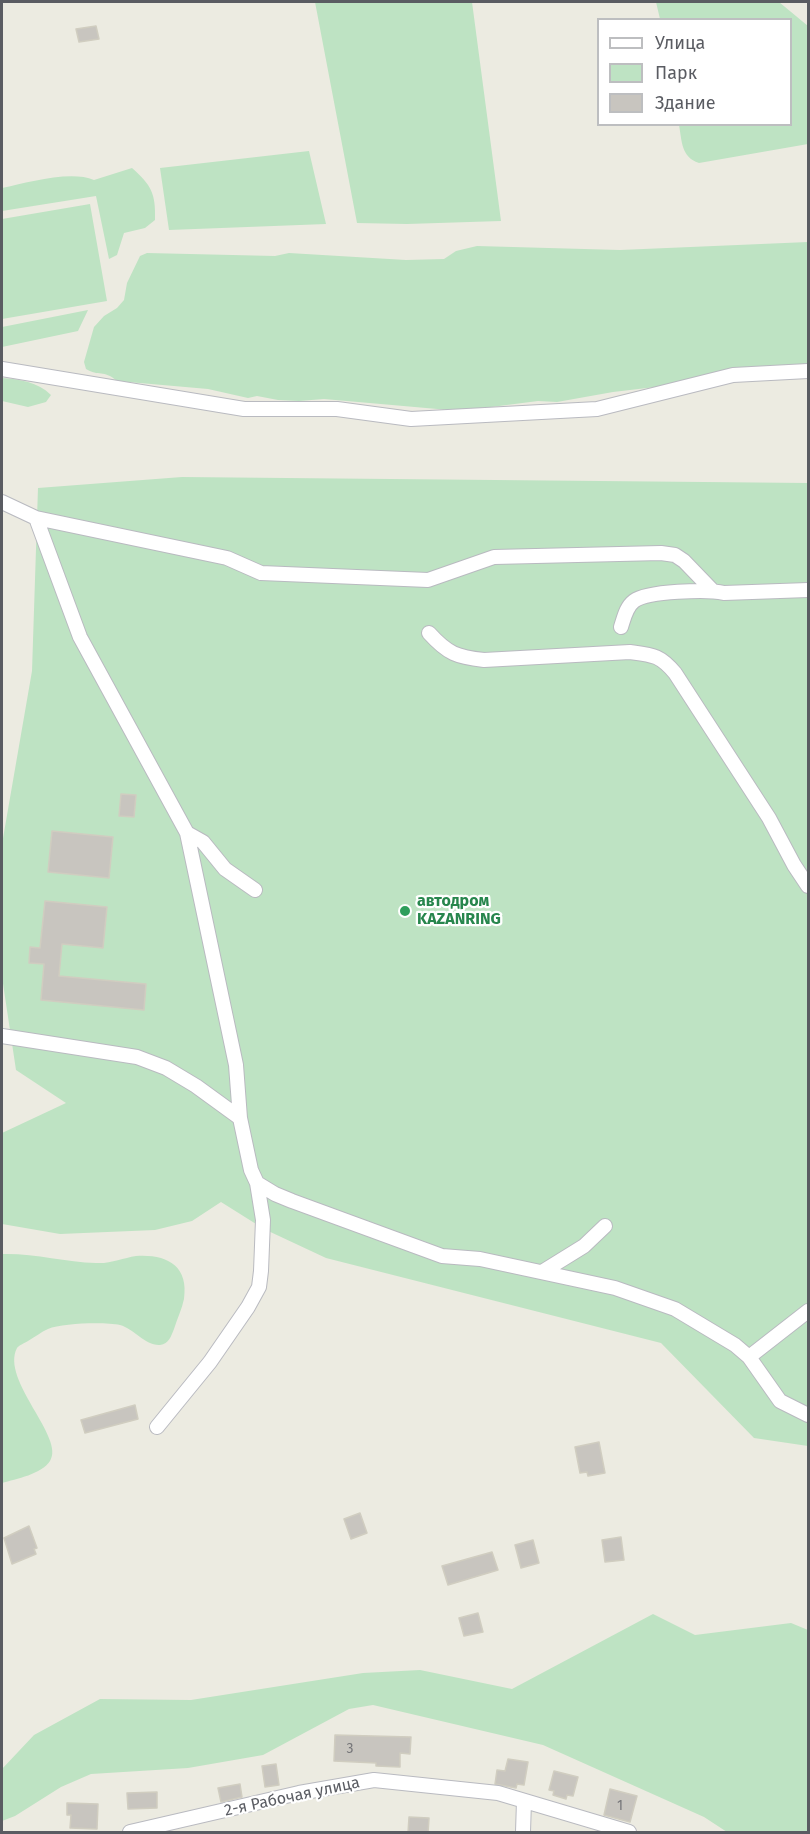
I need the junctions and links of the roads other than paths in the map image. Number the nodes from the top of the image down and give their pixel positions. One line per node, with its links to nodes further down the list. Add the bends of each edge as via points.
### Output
1 (2, 369): 2 (street, via 244,409 337,409 411,418 597,409 733,375)
2 (808, 371)
3 (2, 502): 4 (street)
4 (36, 518): 5 (street, via 227,558 261,573 428,580 494,558 661,553 684,561); 9 (street, via 80,637)
5 (712, 590): 6 (street); 7 (street, via 642,596 628,608)
6 (808, 590)
7 (621, 627)
8 (429, 633): 10 (street, via 452,654 475,659 630,652 663,659 769,818)
9 (187, 833): 11 (street, via 202,842 225,869); 13 (street, via 236,1065)
10 (808, 886)
11 (255, 890)
12 (2, 1036): 13 (street, via 136,1056 166,1068)
13 (240, 1118): 14 (street)
14 (257, 1183): 16 (street, via 292,1202 442,1256 480,1259); 20 (street, via 263,1220 259,1287 210,1362)
15 (605, 1226): 16 (street, via 584,1246)
16 (542, 1272): 18 (street, via 615,1288 675,1309)
17 (808, 1311): 18 (street)
18 (749, 1357): 19 (street, via 780,1401)
19 (808, 1415)
20 (157, 1427)
21 (524, 1801): 22 (street, 2-я Рабочая улица, via 498,1793 374,1780 299,1793); 23 (street); 24 (street, 2-я Рабочая улица)
22 (130, 1833)
23 (523, 1833)
24 (629, 1833)

